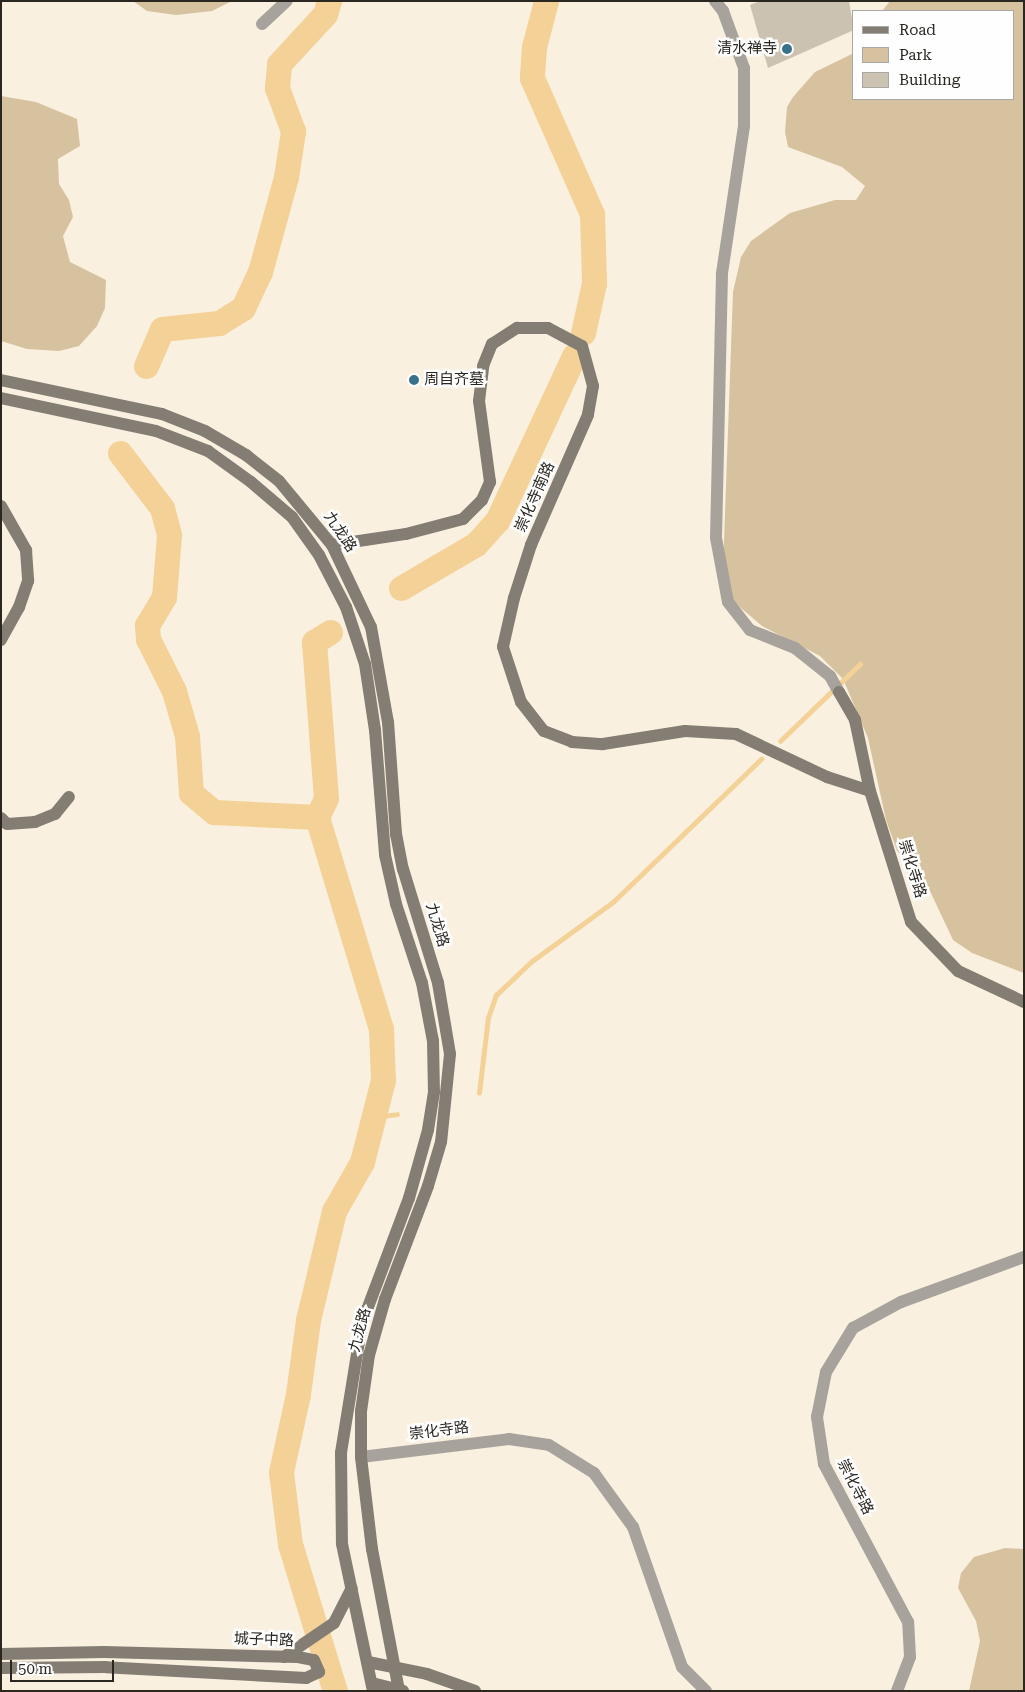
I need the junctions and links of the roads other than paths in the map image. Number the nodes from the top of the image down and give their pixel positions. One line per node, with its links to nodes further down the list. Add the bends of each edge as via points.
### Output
1 (287, 1): 3 (street)
2 (715, 1): 9 (street, via 723,11 744,68 744,126 722,274 716,538 728,602 750,630 795,648)
3 (262, 24)
4 (1, 380): 7 (main road, 九龙路, via 162,414 205,431 246,455 279,481)
5 (1, 398): 16 (main road, 九龙路, via 156,431 208,451 252,482 292,517 320,555 346,606 365,664 375,730 385,855 396,904 422,983 433,1041 434,1092 428,1130 409,1198 362,1323 350,1381 341,1453 342,1544)
6 (1, 506): 8 (main road, via 26,550 28,581 19,607)
7 (332, 546): 10 (main road, 崇化寺南路, via 406,534 463,519 482,500 490,482 479,401 482,366 492,344 517,328 548,328 582,346 593,386 588,415 531,545 514,598 503,647 521,702 544,731 572,742 603,744 685,731 736,734 827,777); 15 (main road, 九龙路, via 351,580 373,637 388,722 396,834 403,869 438,984 450,1054 441,1142 369,1355 360,1411)
8 (1, 640)
9 (836, 687): 10 (main road, 崇化寺路, via 855,720)
10 (870, 791): 13 (main road, 崇化寺路, via 911,922 958,971)
11 (69, 797): 12 (main road, via 55,814 35,822 7,824)
12 (1, 818)
13 (1024, 1002)
14 (1024, 1257): 26 (street, 崇化寺路, via 901,1302 853,1328 826,1372 817,1418 824,1464 908,1622 910,1657)
15 (361, 1457): 20 (main road, 九龙路, via 372,1549); 25 (street, 崇化寺路, via 509,1439 549,1445 594,1473 633,1527 682,1667)
16 (352, 1588): 18 (main road, via 334,1623); 19 (main road, 九龙路)
17 (1, 1654): 18 (main road, 城子中路, via 104,1652)
18 (284, 1657): 21 (main road, 城子中路, via 314,1660 319,1672 306,1678 106,1667)
19 (368, 1662): 20 (main road); 22 (main road, 九龙路)
20 (397, 1666): 23 (main road, 九龙路); 24 (main road)
21 (1, 1668)
22 (373, 1687): 23 (main road)
23 (400, 1690)
24 (475, 1691)
25 (706, 1691)
26 (897, 1691)

